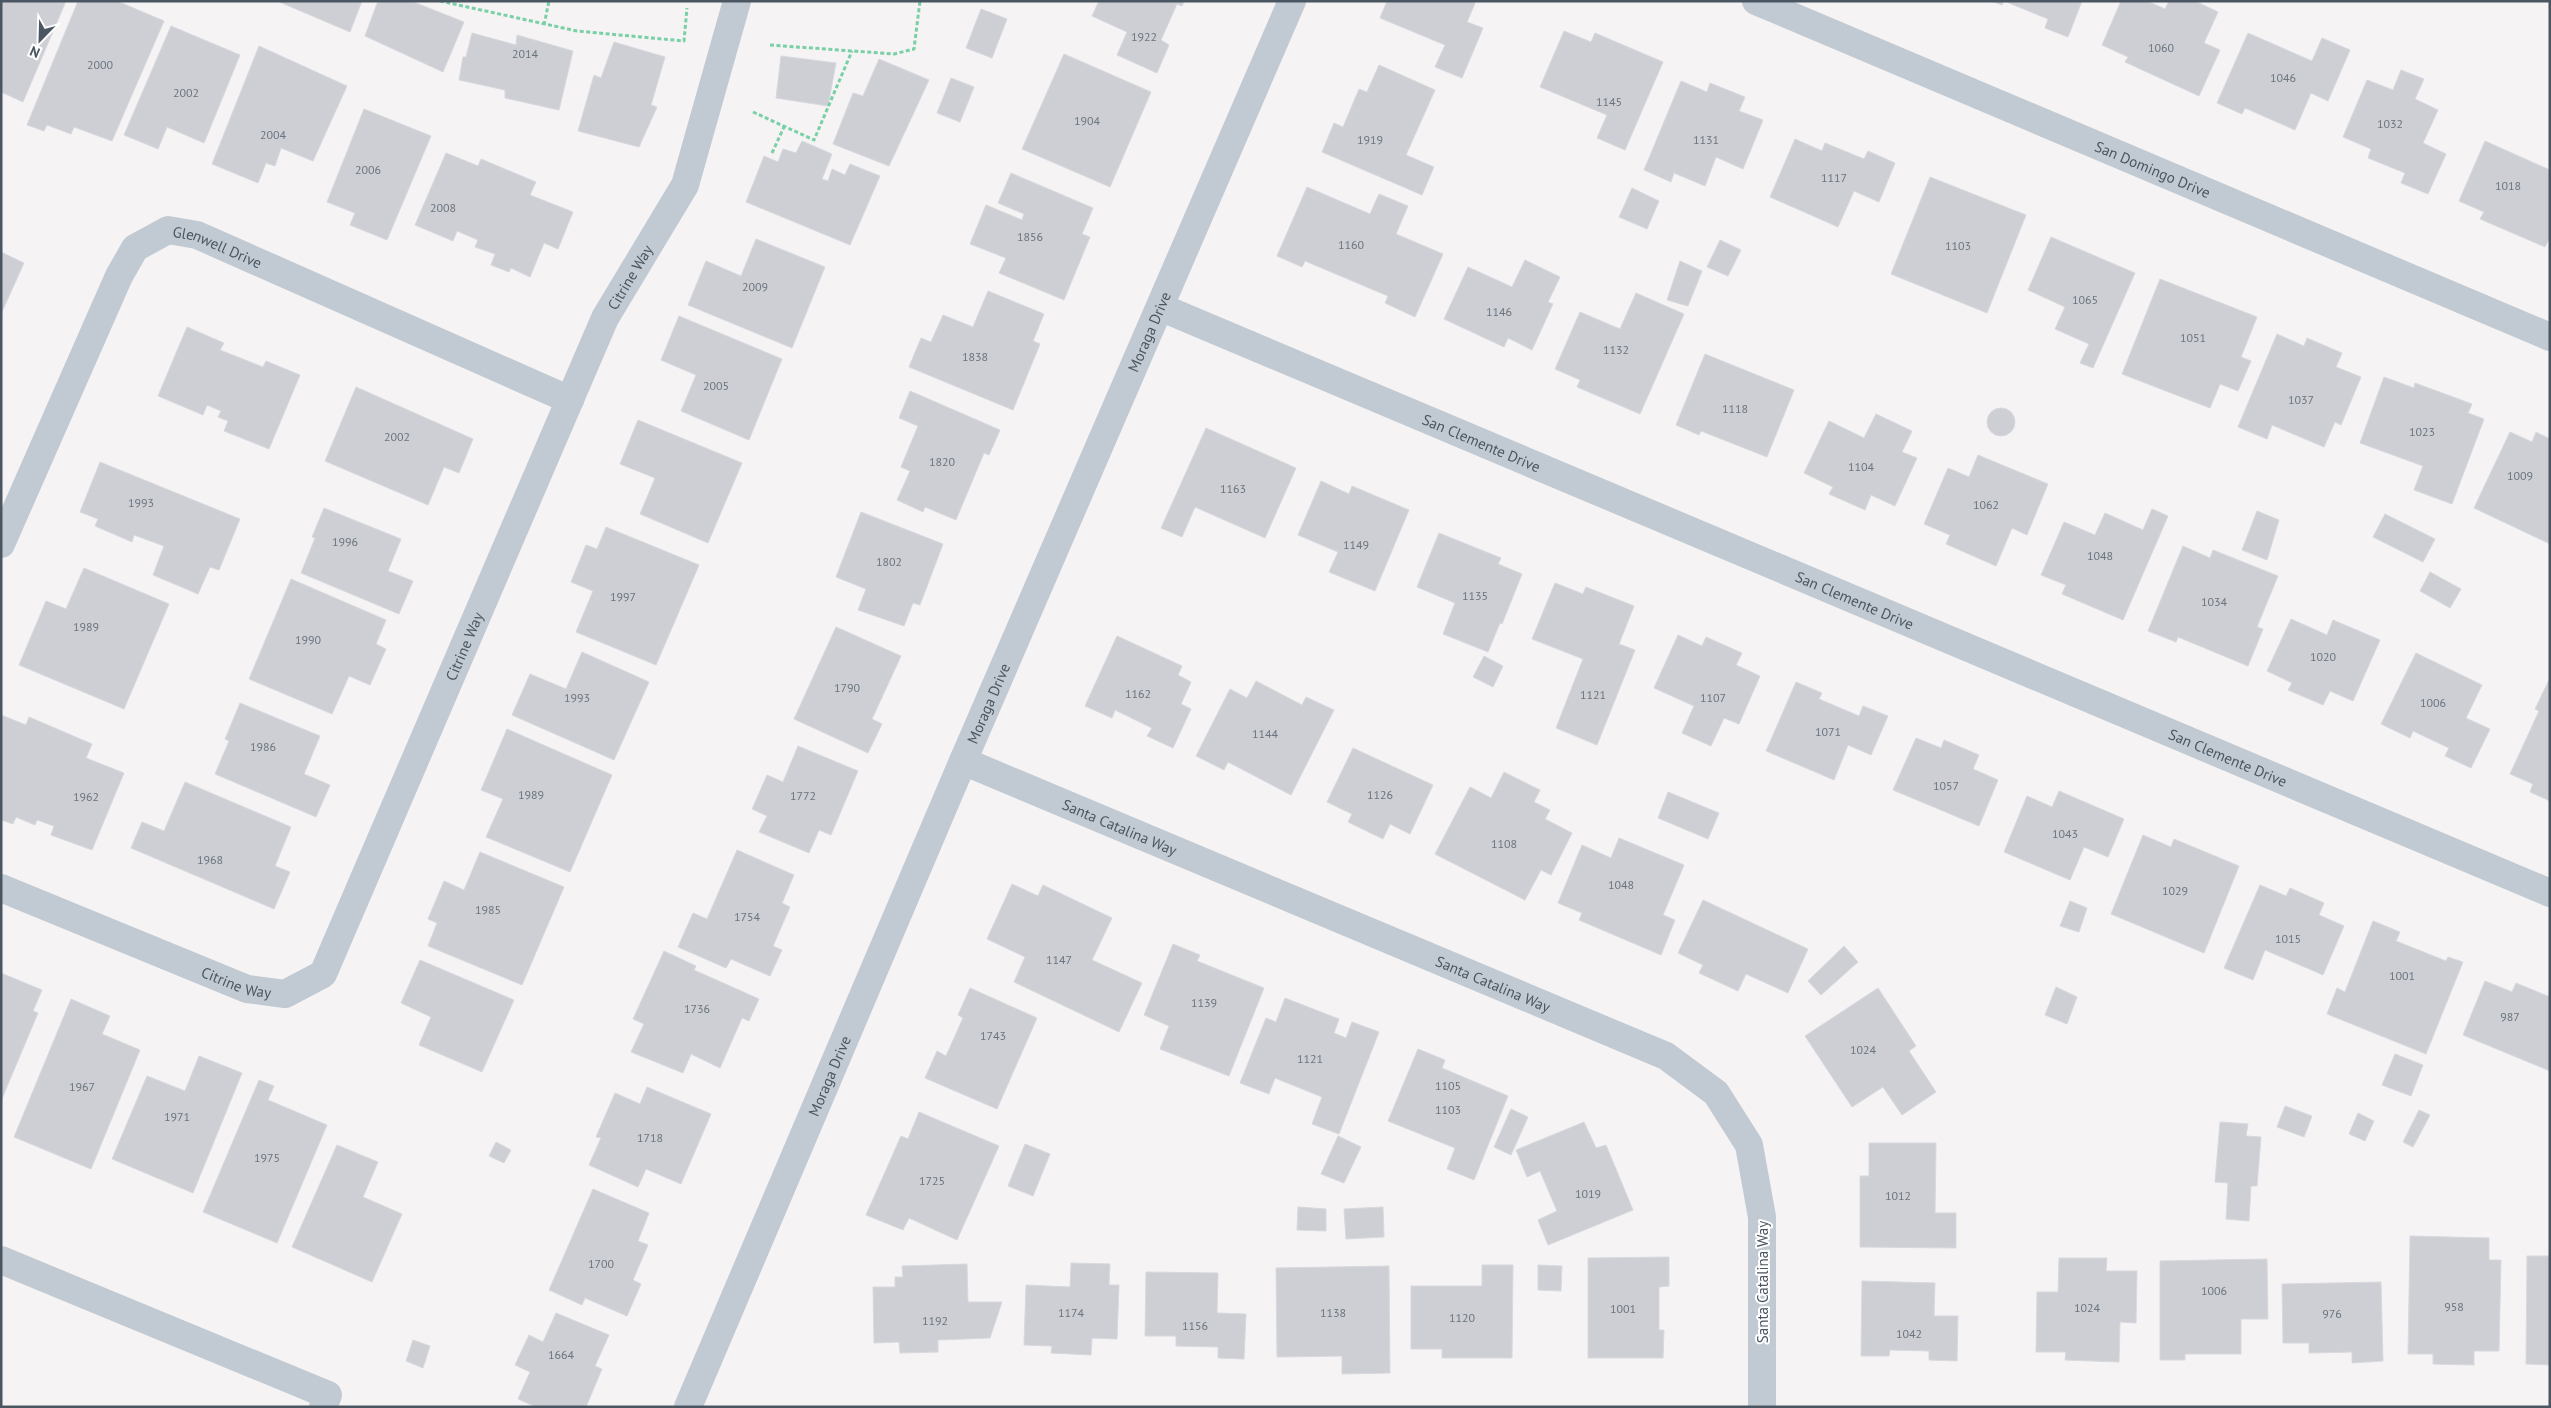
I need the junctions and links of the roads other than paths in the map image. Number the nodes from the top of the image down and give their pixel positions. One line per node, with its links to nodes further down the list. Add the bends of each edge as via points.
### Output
1 (737, 1): 6 (street, Citrine Way, via 686,185 606,318)
2 (1292, 1): 4 (street, Moraga Drive)
3 (1756, 1): 5 (street, San Domingo Drive)
4 (1160, 307): 8 (street, Moraga Drive); 10 (street, San Clemente Drive)
5 (2550, 337)
6 (570, 400): 7 (street, Glenwell Drive, via 197,235 168,230 135,248 119,276); 9 (street, Citrine Way, via 323,974 286,994 247,989)
7 (1, 544)
8 (963, 761): 13 (street, Moraga Drive); 14 (street, Santa Catalina Way, via 1666,1056 1716,1093 1749,1145 1762,1217)
9 (1, 888)
10 (2550, 893)
11 (1, 1260): 12 (street, via 328,1395)
12 (323, 1407)
13 (688, 1407)
14 (1762, 1407)

